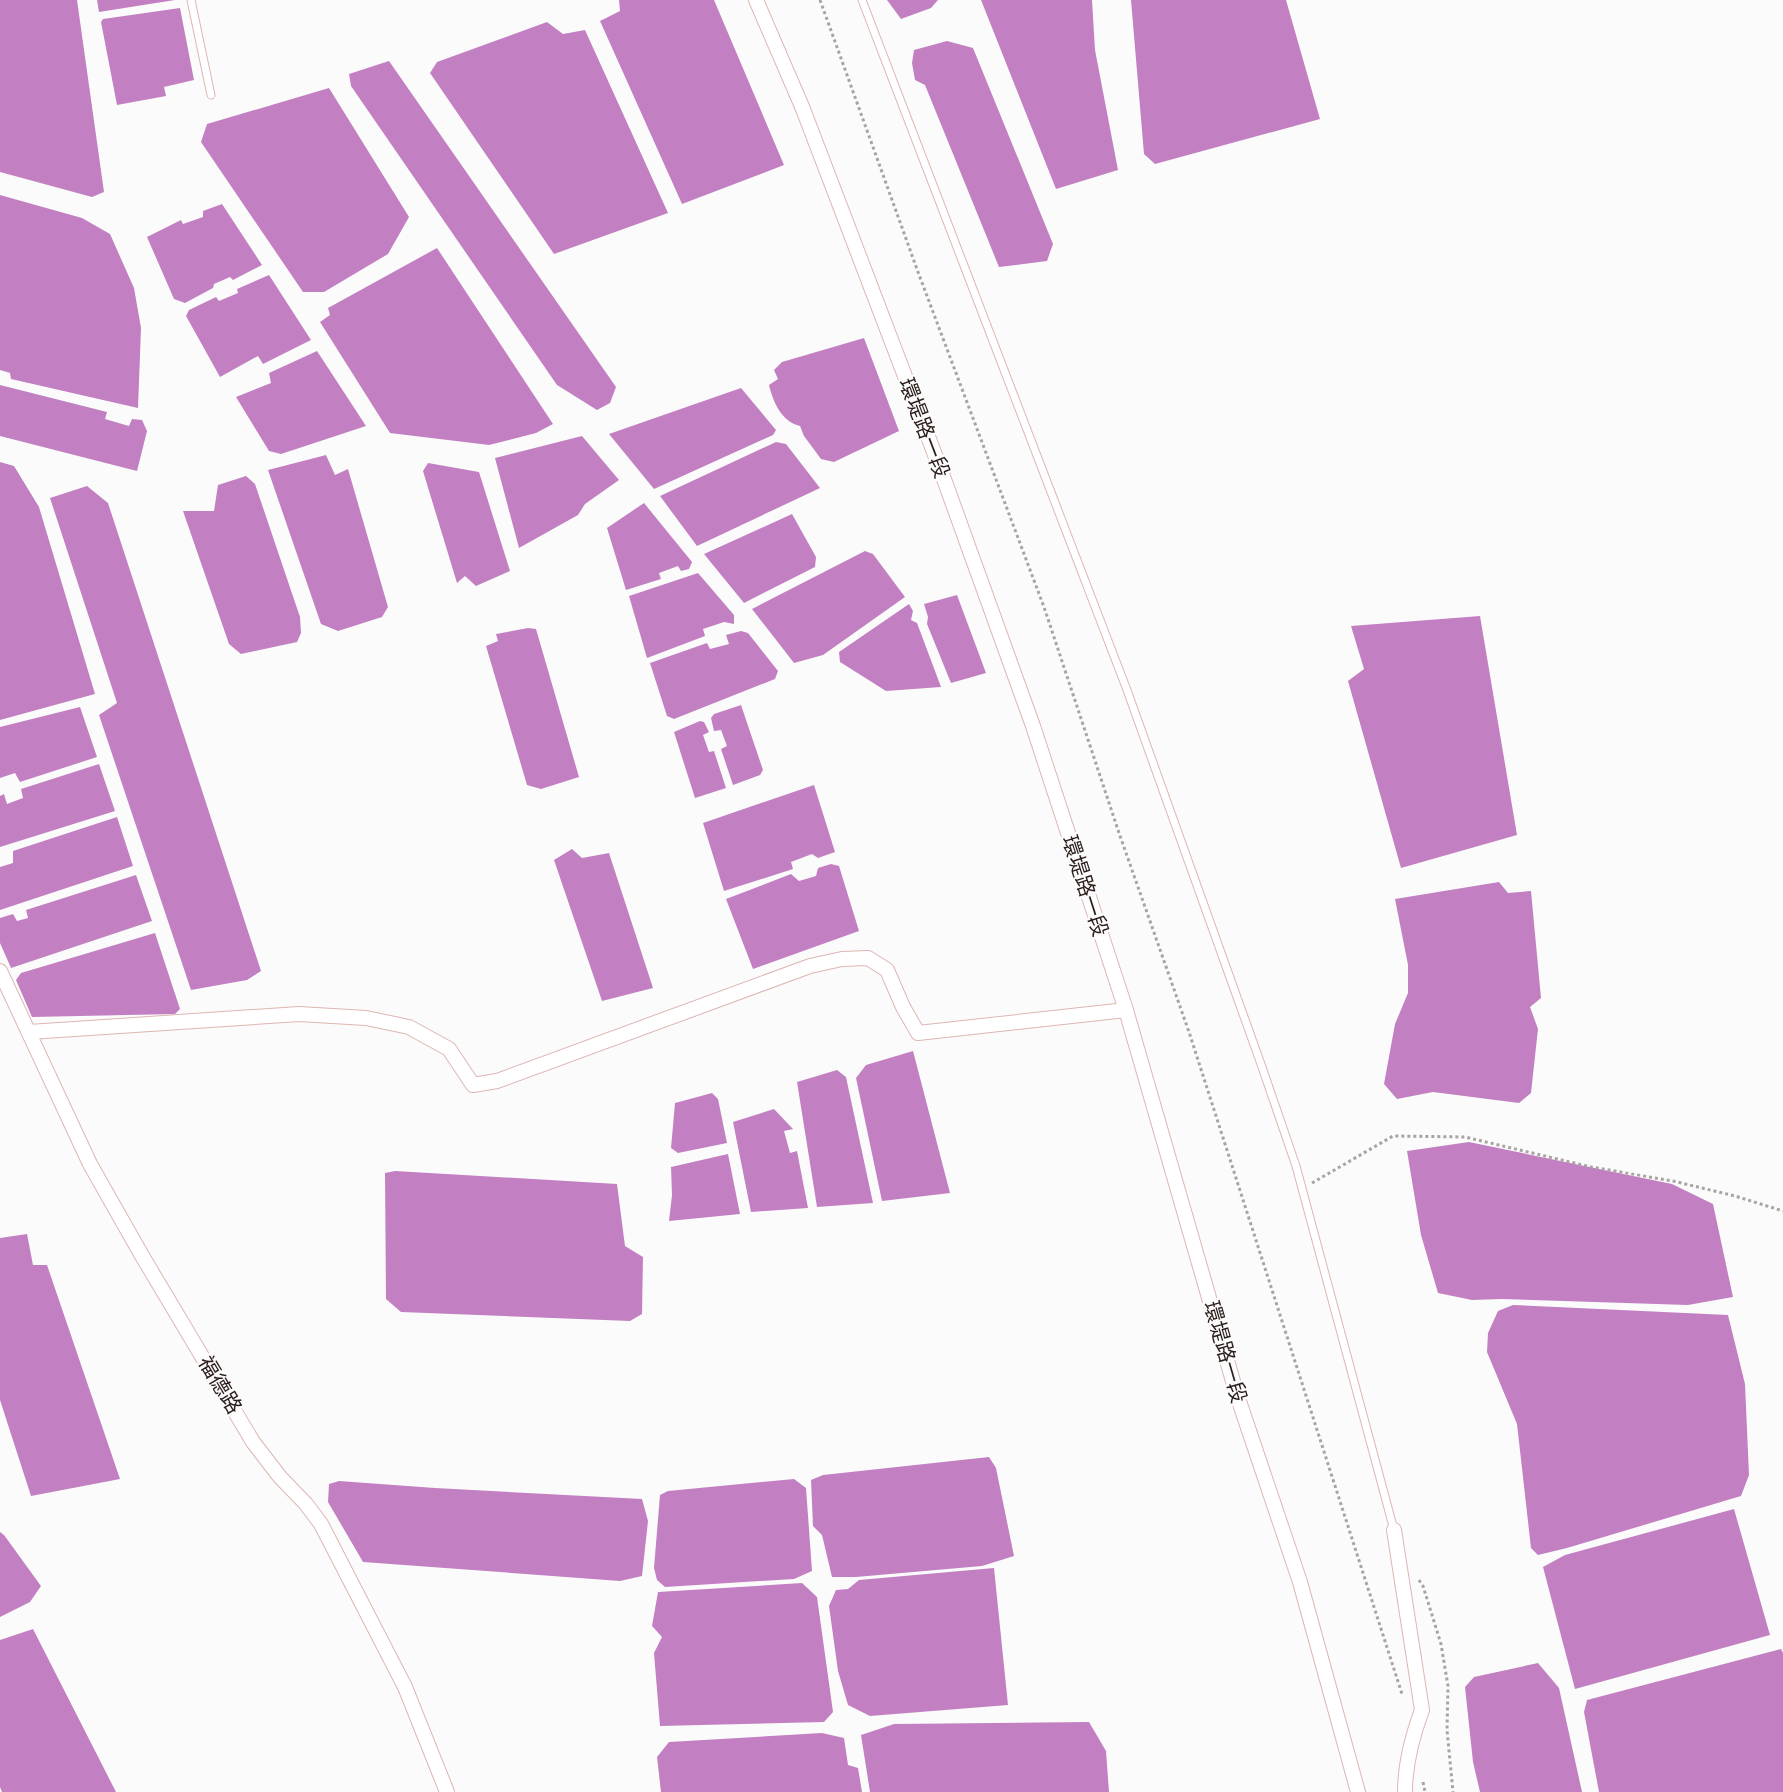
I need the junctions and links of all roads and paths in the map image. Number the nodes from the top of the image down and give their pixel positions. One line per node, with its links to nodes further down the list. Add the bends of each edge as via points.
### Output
1 (191, 0): 5 (lane)
2 (756, 0): 7 (street, 環堤路一段, via 803,109 940,468 1033,726)
3 (820, 0): 13 (path, via 1044,607 1189,1032)
4 (862, 0): 9 (lane, via 1127,690)
5 (212, 95)
6 (0, 971): 8 (street, 福德路)
7 (1126, 1010): 8 (street, via 918,1033 887,970 868,958 842,959 810,966 497,1081 473,1085 449,1049 409,1027 366,1018 299,1014); 16 (street, 環堤路一段, via 1237,1395 1300,1581)
8 (29, 1032): 15 (street, 福德路, via 90,1164 153,1274 253,1442 321,1524 405,1687)
9 (1302, 1189): 10 (path, via 1393,1136 1465,1137 1735,1196); 11 (lane)
10 (1783, 1211)
11 (1394, 1530): 17 (street, via 1422,1710 1405,1773)
12 (1418, 1578): 19 (path, via 1441,1644 1448,1686 1447,1731)
13 (1404, 1701)
14 (1422, 1781): 18 (path)
15 (447, 1792)
16 (1358, 1792)
17 (1405, 1792)
18 (1425, 1792)
19 (1453, 1792)

